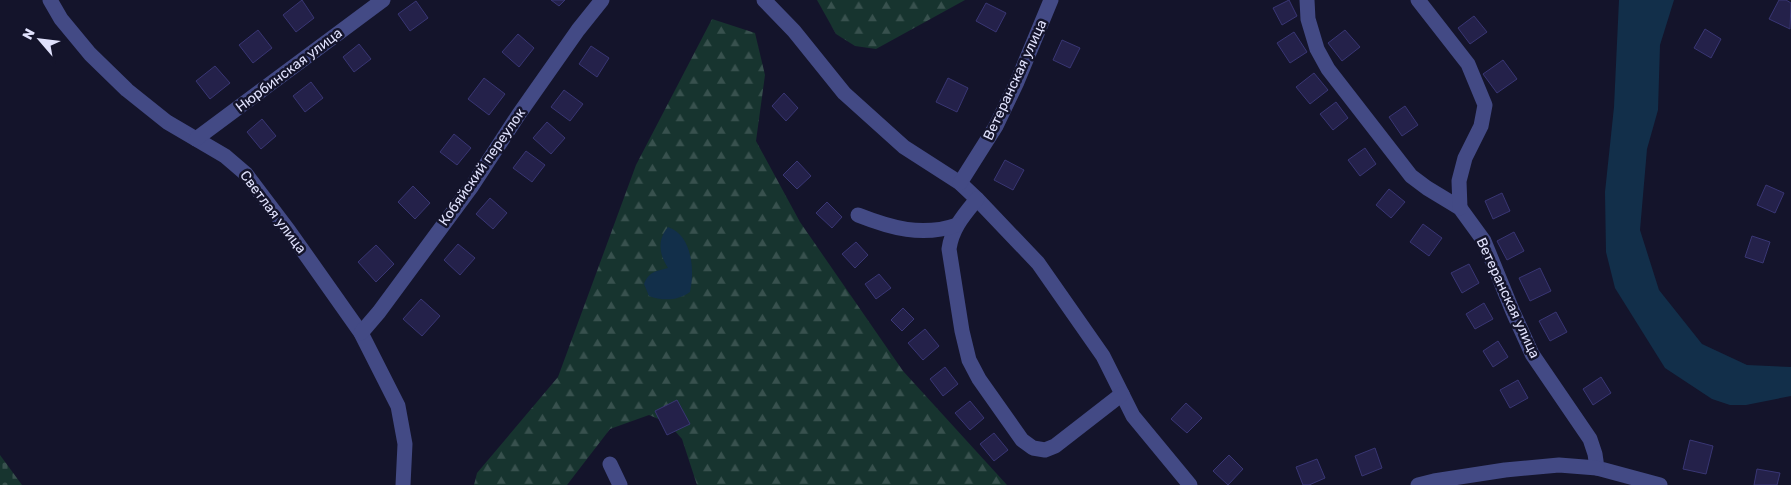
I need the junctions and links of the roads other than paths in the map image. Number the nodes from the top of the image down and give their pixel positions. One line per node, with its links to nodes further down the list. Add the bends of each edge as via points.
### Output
1 (50, 0): 8 (street, Светлая улица, via 90,54 127,90 167,122)
2 (383, 0): 8 (street, Нюрбинская улица)
3 (602, 0): 14 (street, Кобяйский переулок, via 472,186)
4 (764, 0): 9 (street, via 866,114 904,147)
5 (1051, 0): 9 (street, Ветеранская улица, via 996,126)
6 (1307, 0): 11 (street, Ветеранская улица, via 1308,19 1317,49 1328,69 1412,176)
7 (1418, 0): 11 (street, via 1468,64 1485,105 1481,126 1465,158 1459,181)
8 (196, 139): 14 (street, Светлая улица, via 225,156 246,174)
9 (960, 183): 10 (street)
10 (977, 199): 13 (street); 15 (street, via 1038,263 1103,356)
11 (1460, 208): 17 (street, Ветеранская улица, via 1484,241 1532,354 1590,439)
12 (858, 215): 13 (street, via 911,231 929,232)
13 (957, 225): 15 (street, via 949,249 969,360 1022,440 1033,448 1045,450 1055,446)
14 (361, 333): 18 (street, Светлая улица, via 398,406 405,444)
15 (1122, 394): 20 (street, via 1133,416)
16 (610, 464): 19 (street)
17 (1597, 468): 21 (street, via 1559,465 1505,470); 22 (street)
18 (403, 485)
19 (620, 485)
20 (1190, 485)
21 (1418, 485)
22 (1660, 485)

